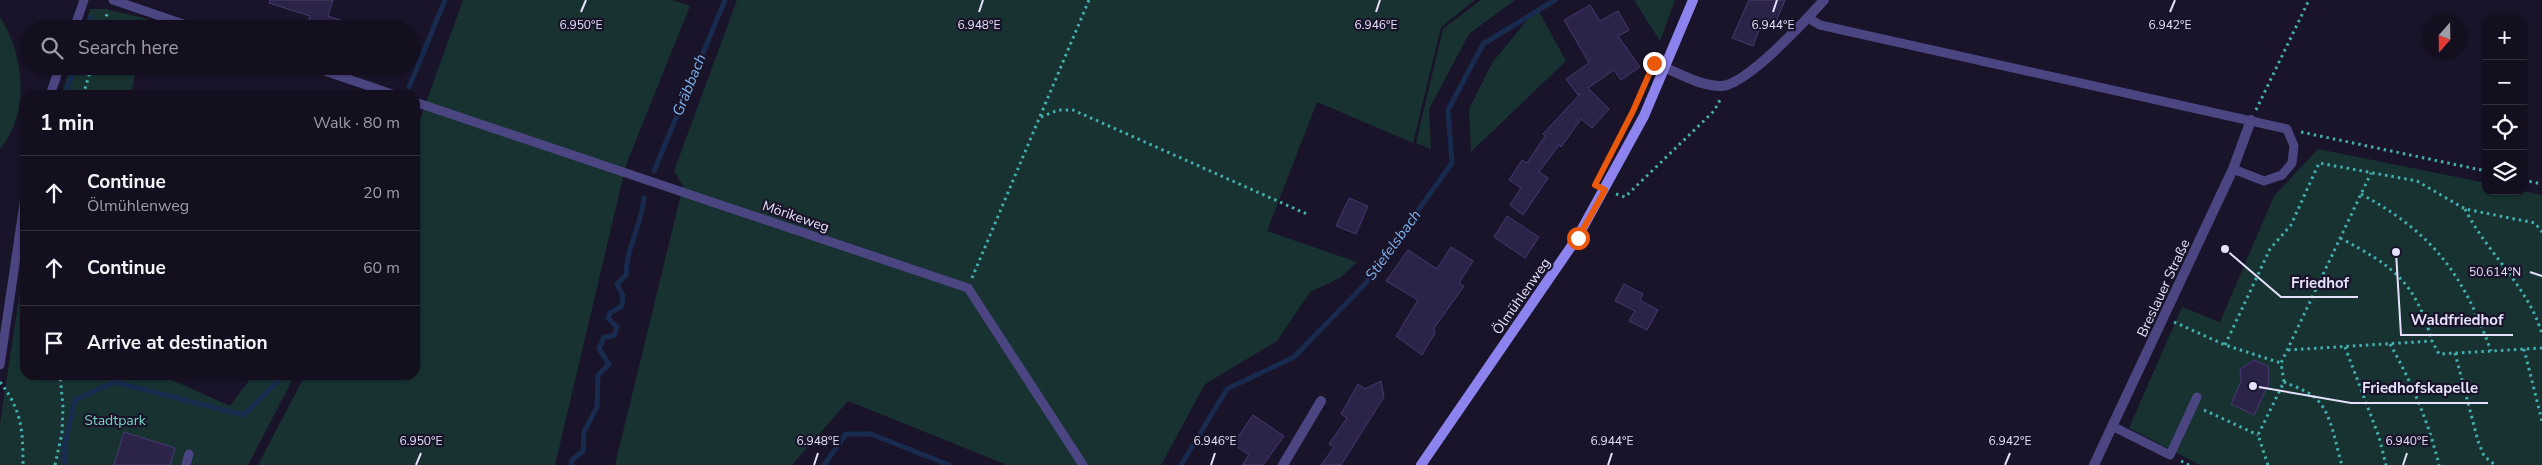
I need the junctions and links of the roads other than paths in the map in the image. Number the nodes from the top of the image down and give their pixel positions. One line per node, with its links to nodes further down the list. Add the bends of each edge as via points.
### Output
1 (84, 0): 6 (lane)
2 (112, 0): 7 (lane)
3 (1694, 0): 8 (main road, Ölmühlenweg)
4 (1824, 0): 5 (street)
5 (1808, 18): 8 (street, via 1751,72 1722,86 1699,82); 14 (lane, via 1820,25)
6 (77, 20)
7 (171, 20)
8 (1666, 68): 25 (main road, Ölmühlenweg, via 1644,116 1578,238)
9 (57, 75): 11 (lane)
10 (336, 75): 12 (lane)
11 (52, 90)
12 (380, 90)
13 (420, 104): 23 (lane, Mörikeweg, via 968,288)
14 (2251, 120): 15 (street, Breslauer Straße); 15 (lane, via 2287,129 2294,146 2292,163 2282,175 2264,181)
15 (2233, 169): 20 (street, Breslauer Straße)
16 (20, 231): 17 (lane)
17 (0, 365)
18 (1321, 401): 24 (street)
19 (2195, 401): 20 (lane, via 2170,455)
20 (2112, 426): 26 (street, Breslauer Straße)
21 (189, 454): 22 (lane)
22 (186, 465)
23 (1083, 465)
24 (1283, 465)
25 (1421, 465)
26 (2094, 465)

